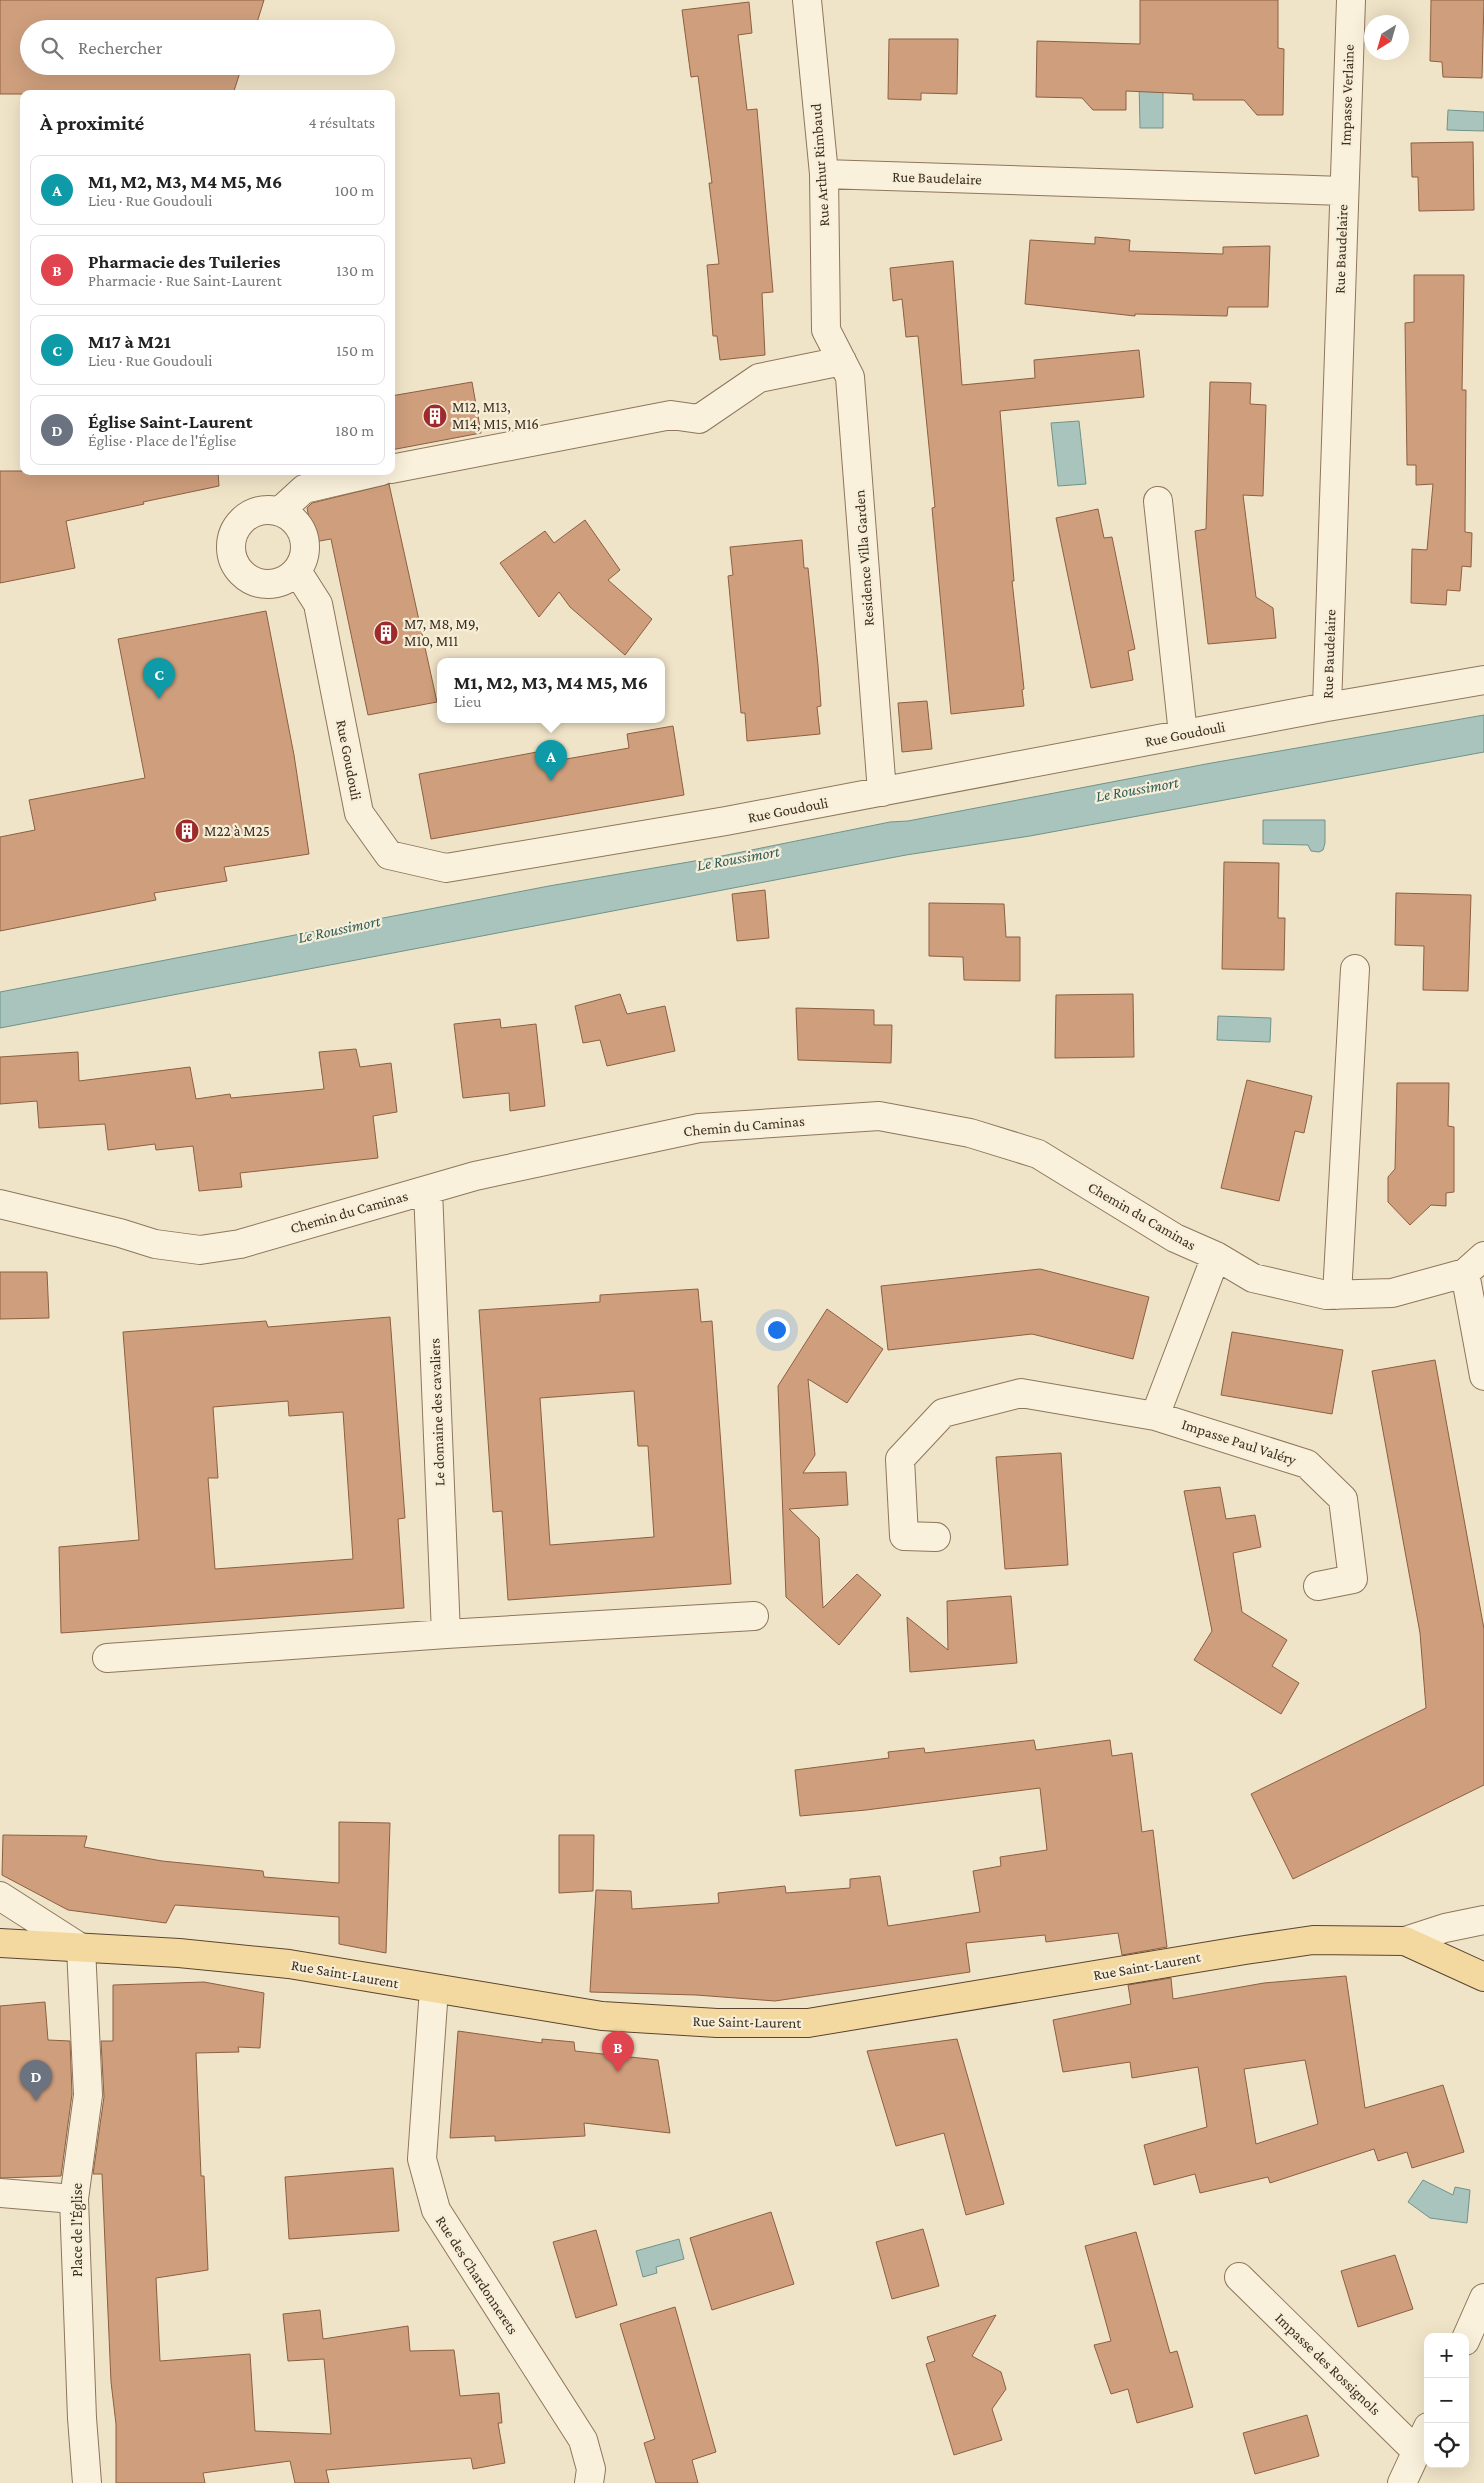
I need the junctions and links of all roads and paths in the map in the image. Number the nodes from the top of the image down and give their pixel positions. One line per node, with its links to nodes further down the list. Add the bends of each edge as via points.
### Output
1 (806, 0): 3 (street, Rue Arthur Rimbaud)
2 (1351, 0): 4 (street, Impasse Verlaine)
3 (824, 174): 4 (street, Rue Baudelaire); 5 (street, Rue Arthur Rimbaud)
4 (1343, 191): 13 (street, Rue Baudelaire)
5 (826, 330): 6 (street, Residence Villa Garden)
6 (842, 361): 7 (street, via 759,378 699,419 671,415); 15 (street, Residence Villa Garden, via 850,377)
7 (395, 468)
8 (363, 475): 10 (street, via 304,489)
9 (1158, 501): 14 (street)
10 (280, 511): 11 (street, via 299,526 304,536 304,554); 11 (street, via 268,509 246,516 237,526 230,550 242,574 264,585 277,584)
11 (297, 571): 15 (street, Rue Goudouli, via 318,604 359,813 389,854 446,868 726,822)
12 (1484, 680): 13 (street, Rue Goudouli)
13 (1327, 707): 14 (street, Rue Goudouli)
14 (1184, 734): 15 (street, Rue Goudouli)
15 (882, 792)
16 (1355, 969): 21 (street)
17 (428, 1190): 18 (street, Chemin du Caminas, via 240,1244 200,1250 155,1244); 19 (street, Chemin du Caminas, via 475,1176 699,1128 879,1116 970,1132 1038,1154 1175,1238); 27 (street, Le domaine des cavaliers)
18 (0, 1204)
19 (1216, 1256): 21 (street, Chemin du Caminas, via 1254,1278); 23 (street)
20 (1475, 1264): 21 (street, Chemin du Caminas, via 1392,1293); 22 (street)
21 (1337, 1295)
22 (1484, 1376)
23 (1155, 1416): 24 (street, via 1021,1393 943,1413 900,1459 904,1536); 25 (street, Impasse Paul Valéry, via 1307,1464 1343,1499 1353,1579)
24 (936, 1537)
25 (1318, 1586)
26 (754, 1616): 27 (street)
27 (446, 1634): 28 (street)
28 (107, 1658)
29 (0, 1896): 33 (street)
30 (1484, 1920): 31 (street, via 1444,1928)
31 (1405, 1941): 34 (main road, Rue Saint-Laurent); 35 (main road, Rue Saint-Laurent, via 1312,1940 808,2023 717,2023 602,2016)
32 (0, 1943): 33 (main road, Rue Saint-Laurent)
33 (81, 1948): 35 (main road, Rue Saint-Laurent, via 179,1952 289,1964); 37 (street, Place de l'Église, via 88,2095)
34 (1484, 1977)
35 (434, 1989): 44 (street, Rue des Chardonnerets, via 422,2159 436,2210 583,2440 591,2469)
36 (0, 2193): 37 (street)
37 (74, 2199): 43 (street, Place de l'Église)
38 (1239, 2277): 42 (street, Impasse des Rossignols)
39 (1484, 2298): 40 (street)
40 (1469, 2333)
41 (1424, 2436): 42 (street)
42 (1417, 2452): 45 (street)
43 (87, 2483)
44 (589, 2483)
45 (1402, 2483)

